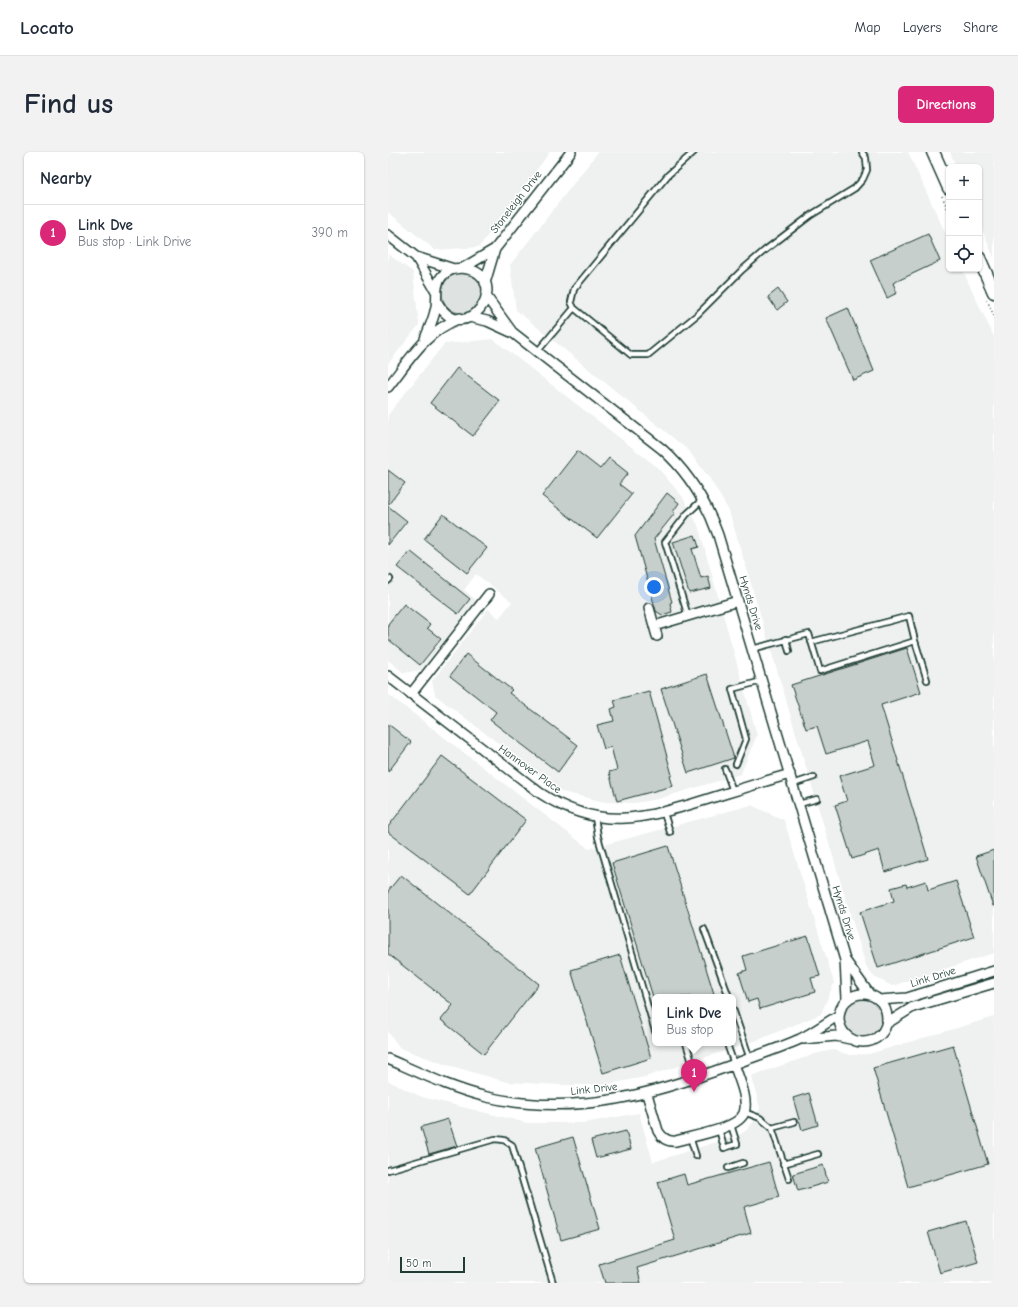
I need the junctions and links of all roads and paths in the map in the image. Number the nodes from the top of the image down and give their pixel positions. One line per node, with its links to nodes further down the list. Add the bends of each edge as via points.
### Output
1 (571, 152): 7 (street, Stoneleigh Drive)
2 (694, 152): 17 (lane, via 668,175 574,289 571,302)
3 (862, 152): 17 (lane, via 866,158 867,170 863,180 855,188 811,215 764,251 698,314 648,355 631,355)
4 (933, 152): 5 (main road)
5 (946, 181)
6 (388, 235): 8 (street)
7 (494, 249): 10 (street, Stoneleigh Drive); 12 (street, Stoneleigh Drive)
8 (416, 257): 11 (street); 13 (street)
9 (982, 265): 14 (main road)
10 (463, 268): 11 (street); 12 (street, via 476,273)
11 (454, 269): 13 (street, via 443,275)
12 (485, 284): 15 (street)
13 (436, 291): 16 (street)
14 (994, 292)
15 (486, 296): 18 (street, via 481,309); 20 (street, Hynds Drive)
16 (437, 302): 19 (street, via 446,313); 21 (street)
17 (574, 308): 22 (lane)
18 (470, 317): 19 (street); 20 (street, Hynds Drive)
19 (460, 318): 21 (street, via 445,325)
20 (512, 332): 22 (street, Hynds Drive)
21 (425, 340): 23 (street)
22 (537, 352): 24 (street, Hynds Drive, via 672,458 692,481)
23 (388, 387)
24 (703, 499): 26 (street, Hynds Drive, via 718,534); 28 (lane, via 687,514 665,542)
25 (489, 594): 39 (street)
26 (738, 601): 28 (street); 34 (street, Hynds Drive)
27 (649, 608): 29 (street)
28 (688, 616): 29 (street)
29 (654, 626): 30 (street)
30 (658, 636)
31 (786, 639): 33 (lane, via 809,634); 34 (lane); 35 (lane)
32 (915, 641): 33 (lane, via 909,616); 33 (lane, via 820,671); 37 (lane)
33 (812, 642)
34 (752, 649): 38 (street, Hynds Drive)
35 (789, 651)
36 (388, 676): 39 (street, Hannover Place)
37 (927, 680)
38 (762, 681): 40 (lane, via 732,690 746,739); 42 (street, Hynds Drive)
39 (411, 694): 49 (street, Hannover Place, via 540,793 565,807)
40 (736, 764)
41 (725, 770): 45 (lane)
42 (790, 774): 44 (street, Hynds Drive); 45 (street, Hannover Place)
43 (814, 777): 44 (lane)
44 (793, 784): 47 (street, Hynds Drive)
45 (733, 791): 48 (street, Hannover Place)
46 (817, 799): 47 (lane)
47 (799, 804): 52 (street, Hynds Drive)
48 (664, 813): 49 (street, Hannover Place, via 632,818); 50 (lane)
49 (595, 817): 61 (lane, via 598,837)
50 (670, 832)
51 (704, 930): 55 (lane)
52 (845, 960): 56 (street, Hynds Drive); 57 (street, Hynds Drive)
53 (994, 971): 58 (street, Link Drive, via 907,998)
54 (992, 985): 62 (street, via 913,1008)
55 (728, 994)
56 (870, 995): 57 (street, via 858,994); 58 (street)
57 (847, 999): 59 (street)
58 (879, 1000): 62 (street, via 886,1013)
59 (838, 1015): 63 (street, Link Drive); 64 (street, via 840,1028)
60 (736, 1018): 68 (lane)
61 (652, 1021)
62 (886, 1024): 64 (street, via 880,1035 873,1040)
63 (800, 1039): 64 (street, Link Drive, via 836,1036); 68 (street, Link Drive)
64 (852, 1040)
65 (687, 1046): 70 (lane)
66 (728, 1047): 69 (lane)
67 (388, 1059): 71 (street, Link Drive, via 462,1090 504,1101 571,1104 617,1100)
68 (750, 1059): 69 (street, Link Drive)
69 (734, 1064): 70 (street, Link Drive); 72 (street, via 743,1092)
70 (697, 1078): 71 (street, Link Drive)
71 (647, 1094): 77 (street, via 661,1136 673,1142)
72 (744, 1112): 74 (street); 75 (lane, via 760,1118)
73 (794, 1122): 75 (lane)
74 (731, 1125): 76 (street); 76 (lane, via 737,1144 724,1148)
75 (772, 1128): 81 (lane)
76 (718, 1129): 77 (street)
77 (690, 1137): 79 (lane)
78 (818, 1154): 81 (lane)
79 (696, 1156)
80 (743, 1163): 82 (lane)
81 (783, 1164): 84 (lane)
82 (728, 1168)
83 (388, 1170): 85 (lane, via 496,1139 512,1144)
84 (789, 1179)
85 (553, 1283)

